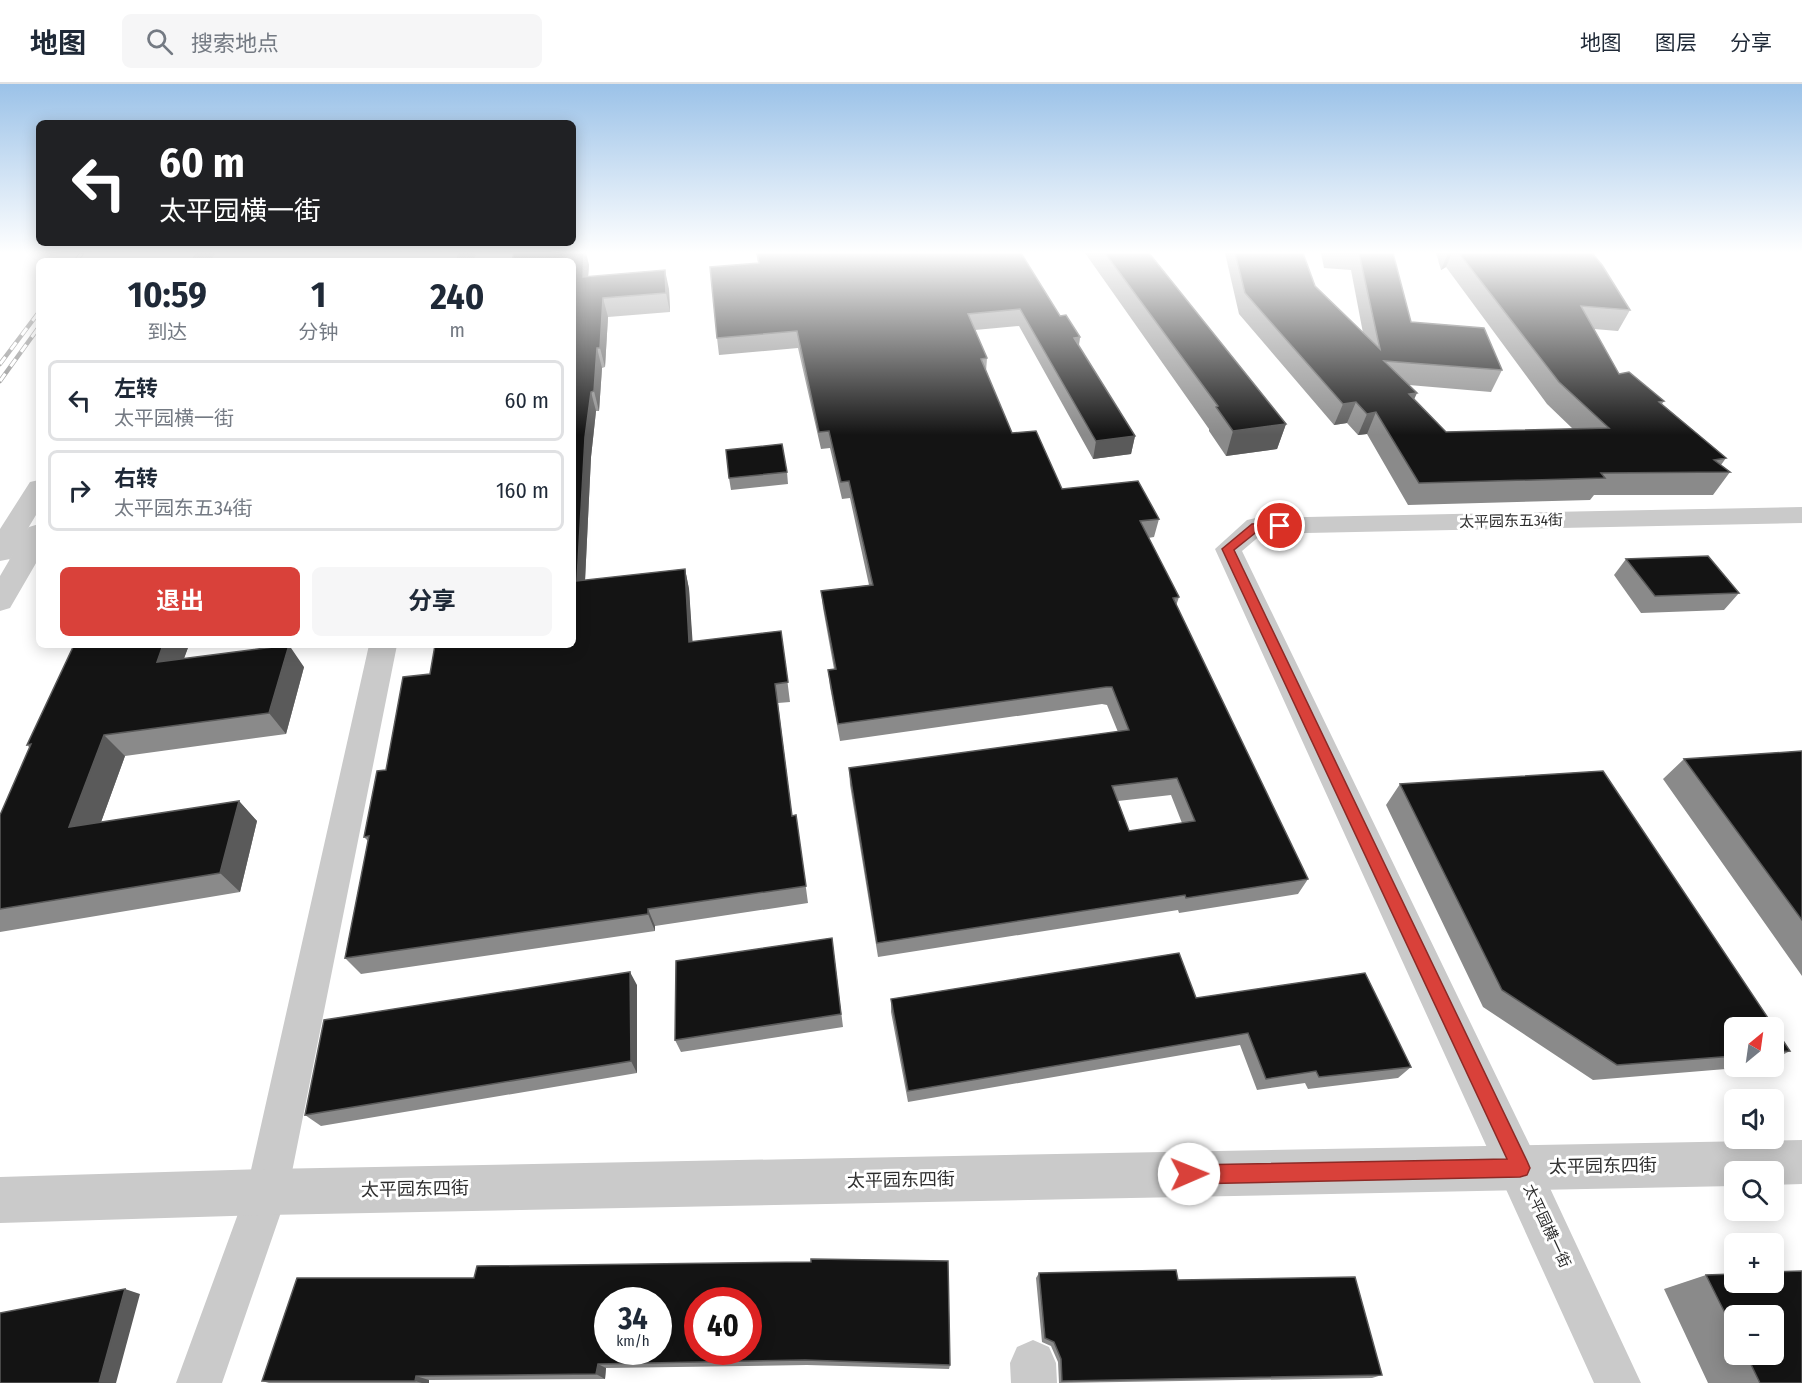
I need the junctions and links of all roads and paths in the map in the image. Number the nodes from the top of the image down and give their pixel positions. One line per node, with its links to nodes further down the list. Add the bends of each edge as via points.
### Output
1 (36, 493): 5 (street)
2 (1802, 515): 4 (street, 太平园东五34街, via 1256,526)
3 (36, 538): 6 (street)
4 (1228, 549): 9 (street, 太平园横一街)
5 (0, 552)
6 (0, 601)
7 (382, 648): 10 (street)
8 (1802, 1162): 9 (street, 太平园东四街)
9 (1520, 1168): 10 (street, 太平园东四街); 13 (street, 太平园横一街)
10 (267, 1192): 11 (street, 太平园东四街); 12 (street)
11 (0, 1200)
12 (199, 1383)
13 (1618, 1383)

